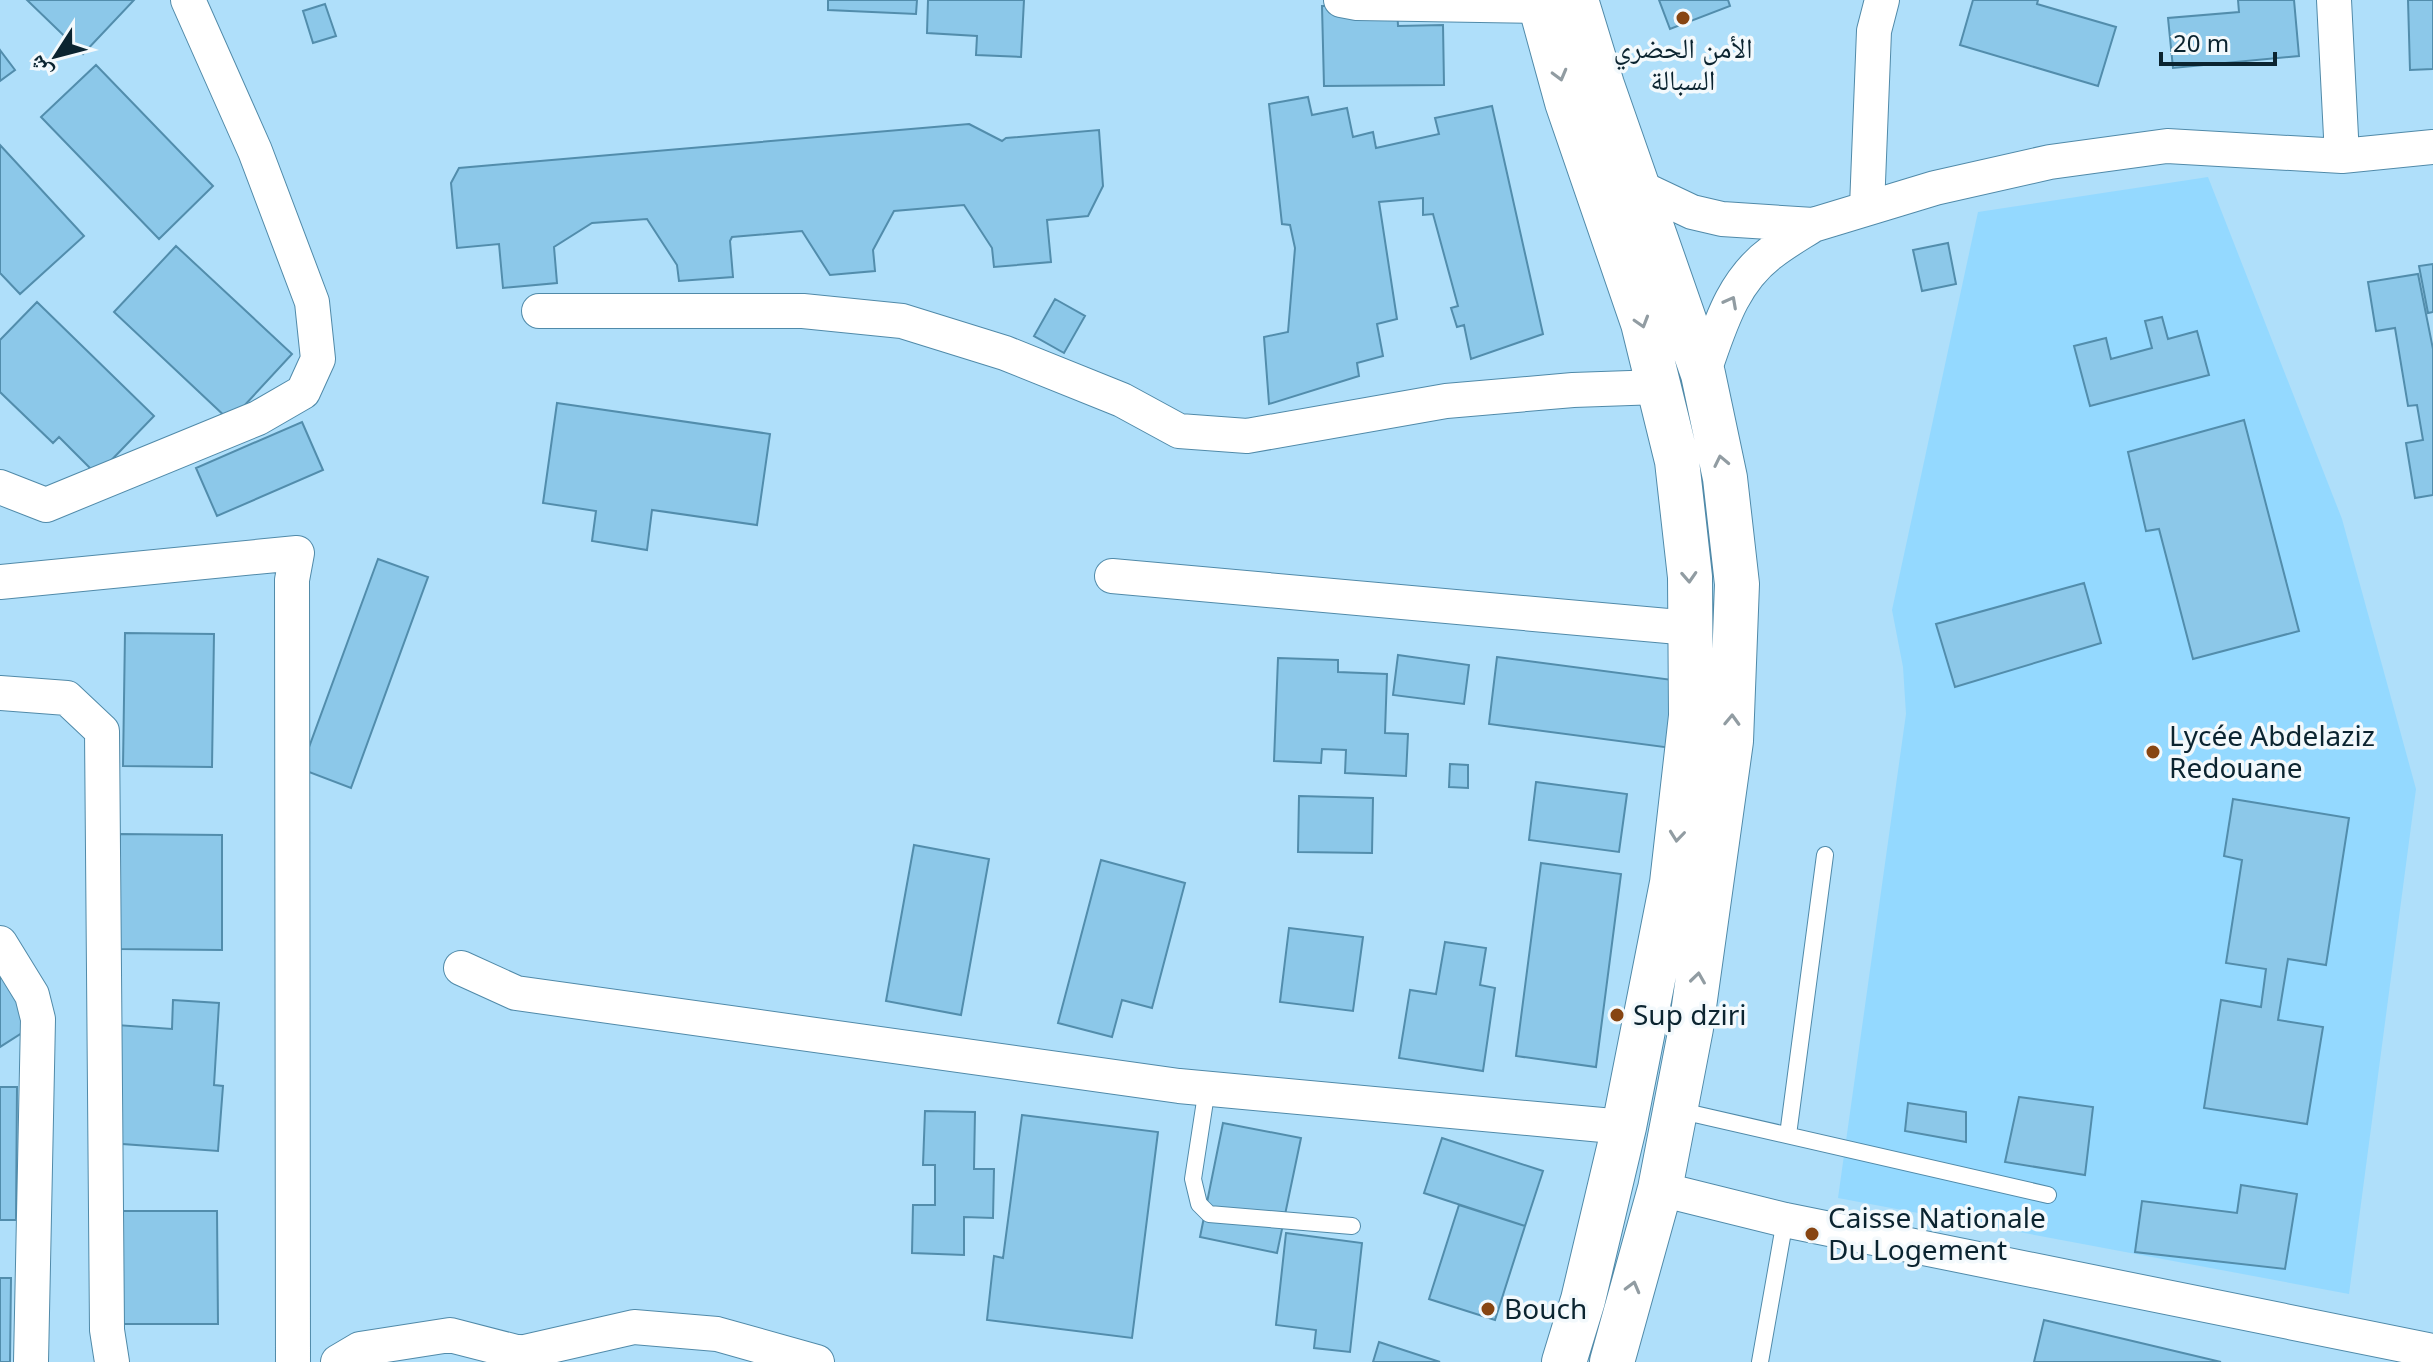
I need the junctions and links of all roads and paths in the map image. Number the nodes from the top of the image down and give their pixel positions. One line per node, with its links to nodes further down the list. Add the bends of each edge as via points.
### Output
1 (188, 0): 14 (street, via 255,151 312,302 318,359 303,392 258,418 46,505)
2 (1341, 0): 5 (street)
3 (1882, 0): 9 (street, via 1874,31)
4 (2334, 0): 7 (street)
5 (1552, 2): 8 (main road); 13 (main road, one-way to 13, via 1567,102 1643,323)
6 (2433, 147): 7 (street)
7 (2342, 156): 9 (street, via 2167,146 2050,162)
8 (1637, 186): 10 (street, via 1692,212 1722,219); 12 (main road)
9 (1867, 207): 10 (street)
10 (1813, 225): 12 (street, one-way to 10, via 1726,309 1743,281 1769,254)
11 (539, 311): 13 (street, via 803,311 902,321 1020,359 1122,400 1179,431 1247,436 1446,401)
12 (1703, 374): 23 (main road, one-way to 12, via 1731,741 1737,584 1725,478)
13 (1659, 387): 17 (main road, one-way to 17, via 1677,461)
14 (0, 487)
15 (1112, 576): 17 (street)
16 (0, 582): 34 (street, via 297,553 292,580)
17 (1690, 628): 24 (main road, one-way to 24, via 1691,716 1672,883)
18 (0, 693): 33 (street, via 67,698 102,731 107,1330)
19 (1825, 855): 25 (lane)
20 (0, 943): 32 (street, via 32,995 38,1019)
21 (461, 968): 22 (street, via 516,993)
22 (1207, 1088): 24 (street); 29 (lane, via 1193,1179 1199,1204 1209,1214)
23 (1675, 1110): 25 (lane); 26 (main road)
24 (1624, 1127): 37 (main road)
25 (1788, 1135): 27 (lane)
26 (1660, 1189): 28 (street); 38 (main road, one-way to 26)
27 (2048, 1195)
28 (1785, 1220): 30 (street); 39 (lane)
29 (1352, 1226)
30 (2433, 1351)
31 (517, 1357): 35 (street, via 450,1335 360,1349); 36 (street, via 634,1327 717,1334)
32 (31, 1362)
33 (112, 1362)
34 (293, 1362)
35 (338, 1362)
36 (817, 1362)
37 (1564, 1362)
38 (1612, 1362)
39 (1760, 1362)

